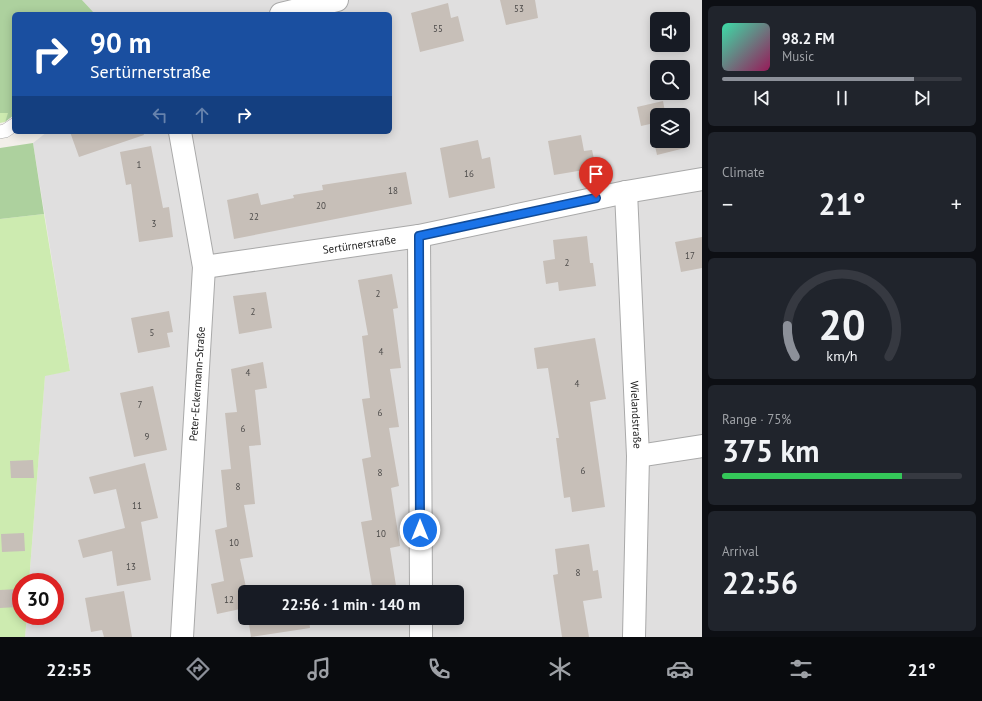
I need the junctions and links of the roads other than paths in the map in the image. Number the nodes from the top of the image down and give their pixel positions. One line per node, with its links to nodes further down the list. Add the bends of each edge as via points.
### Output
1 (337, 0): 2 (street)
2 (289, 12)
3 (12, 126): 4 (lane)
4 (0, 132)
5 (180, 134): 9 (street, Peter-Eckermann-Straße)
6 (702, 179): 7 (street, Sertürnerstraße)
7 (626, 192): 8 (street, Sertürnerstraße); 11 (street, Wielandstraße)
8 (419, 236): 9 (street, Sertürnerstraße); 12 (street)
9 (204, 267): 14 (street, Peter-Eckermann-Straße)
10 (702, 446): 11 (street)
11 (638, 456): 16 (street, Wielandstraße)
12 (420, 585)
13 (421, 625): 15 (street)
14 (182, 637)
15 (421, 637)
16 (634, 637)

